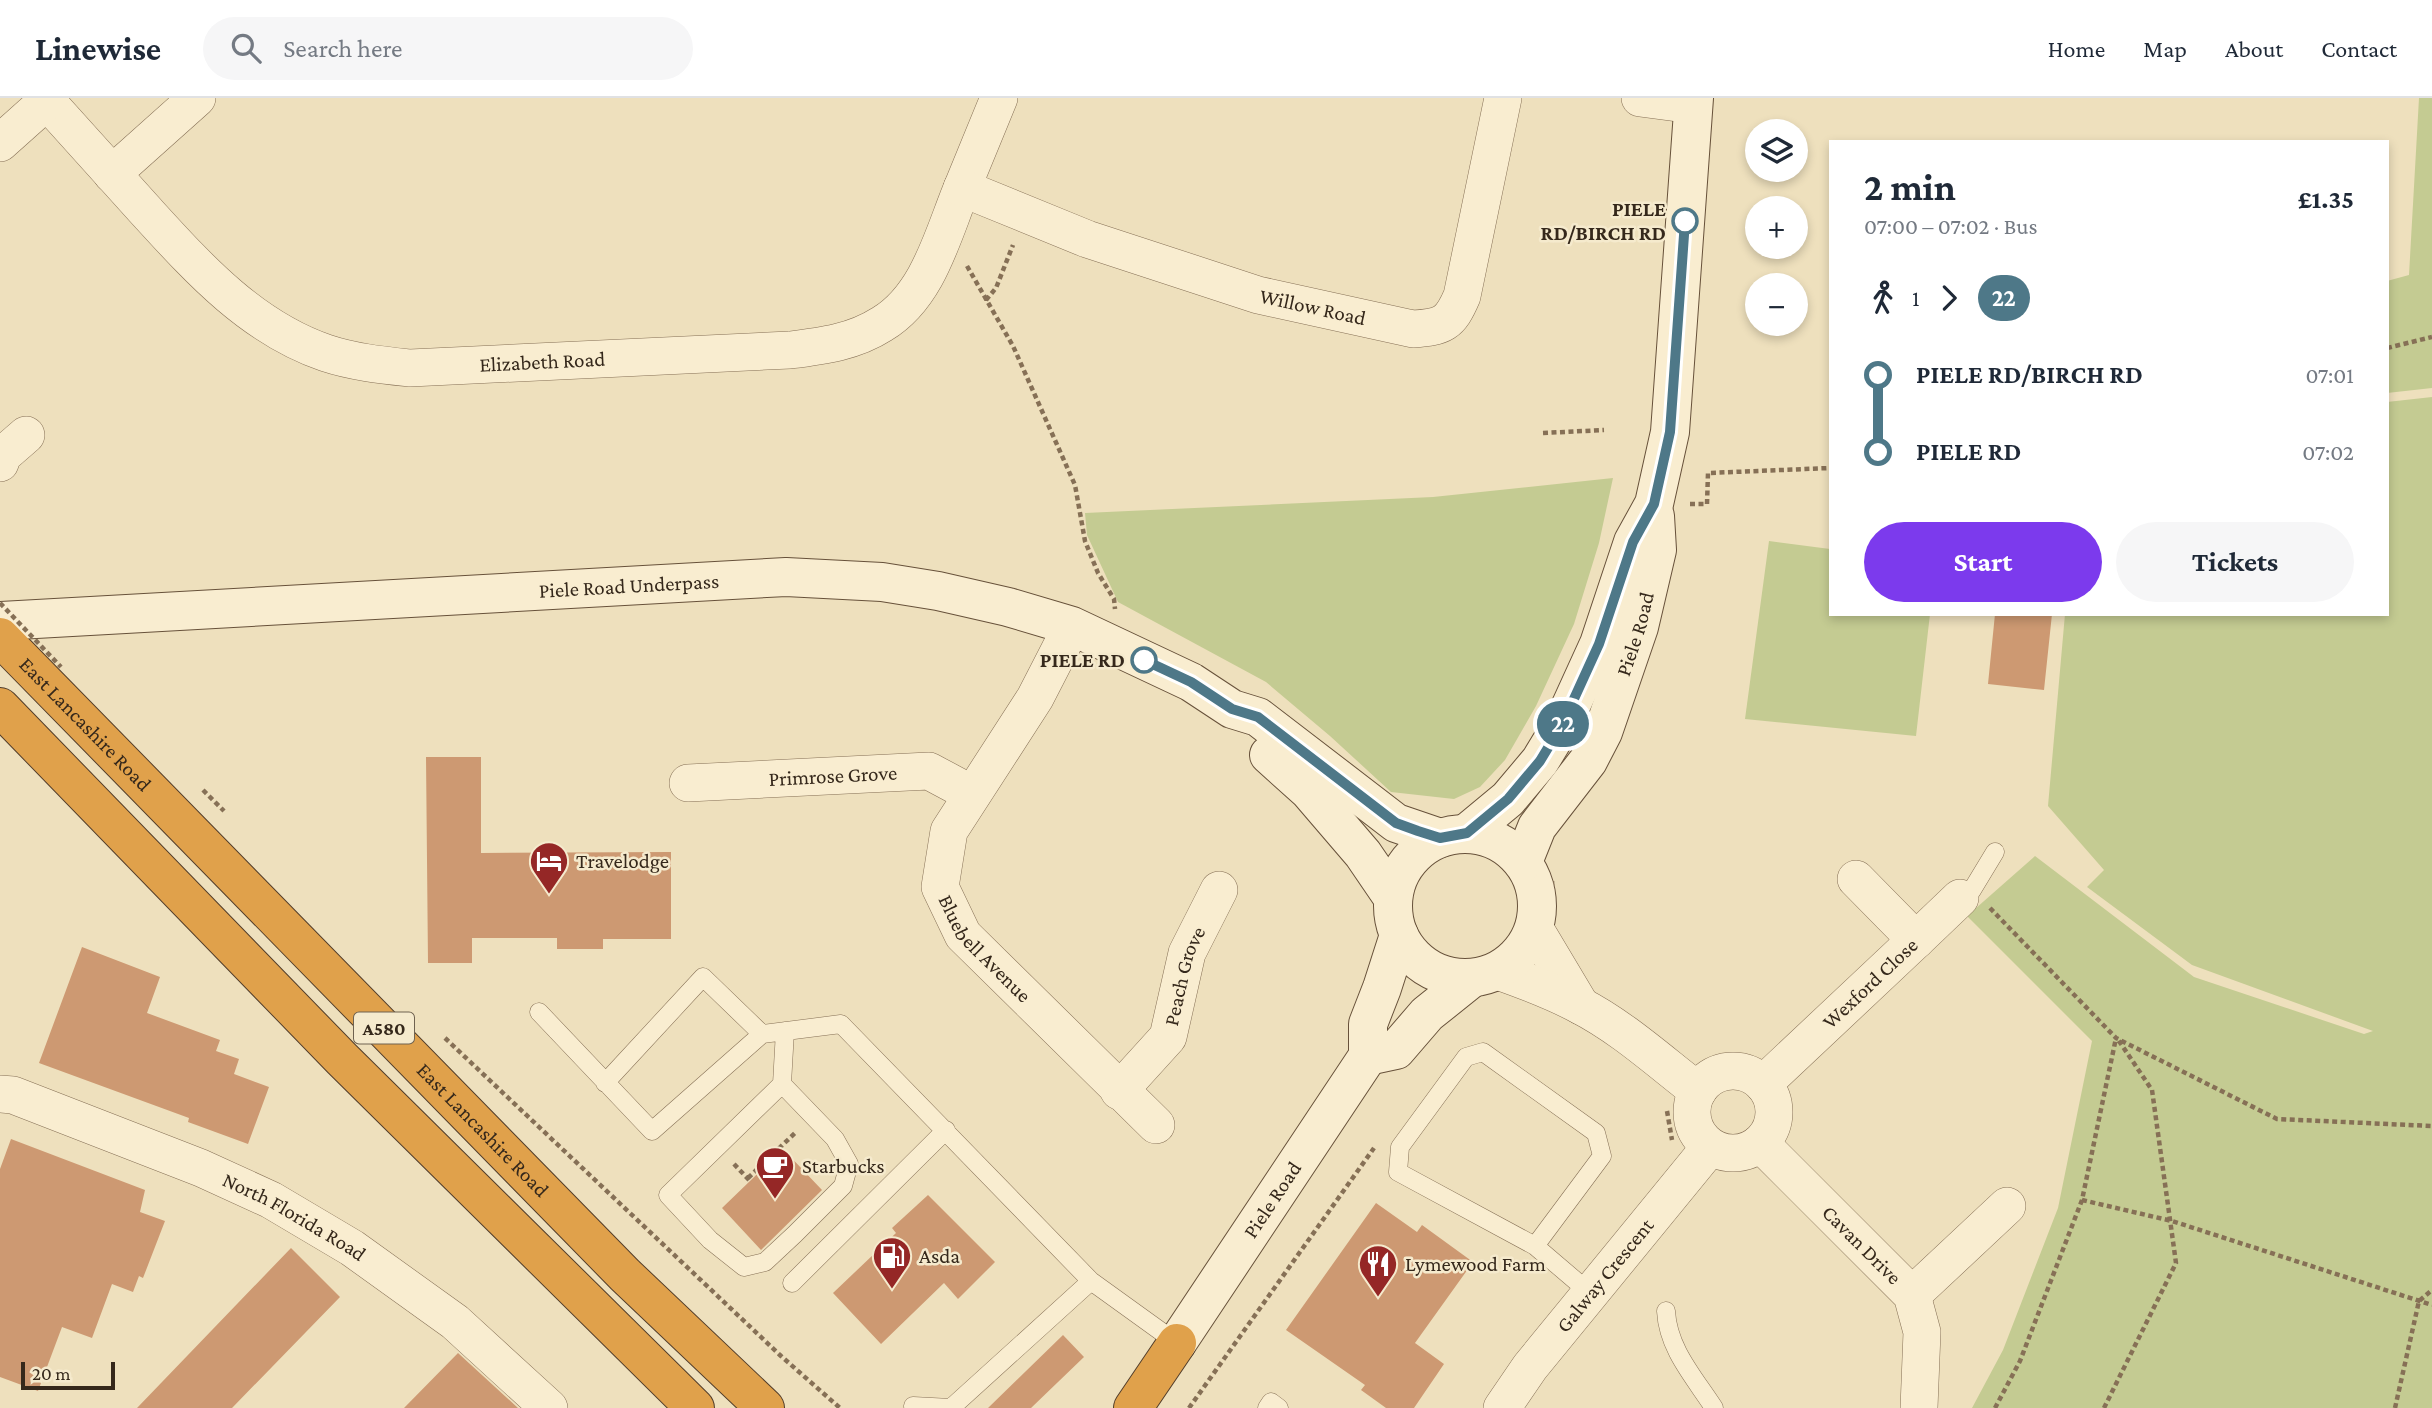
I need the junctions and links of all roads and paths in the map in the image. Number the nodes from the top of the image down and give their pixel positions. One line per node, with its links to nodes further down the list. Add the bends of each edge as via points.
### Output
1 (197, 98): 8 (street)
2 (999, 98): 9 (street, Elizabeth Road)
3 (1503, 98): 10 (street, Willow Road, via 1462,296 1453,317 1434,327 1413,329 1258,295)
4 (1640, 98): 6 (street)
5 (45, 100): 7 (street); 8 (street, Elizabeth Road)
6 (1694, 101): 18 (street, Piele Road, via 1670,432)
7 (0, 143)
8 (112, 174): 11 (street, Elizabeth Road, via 210,279 255,317 326,353 410,368 790,351 830,345 885,323 909,300 929,272)
9 (962, 188): 10 (street, Willow Road); 11 (street, Elizabeth Road)
10 (1026, 214): 12 (path, via 996,288)
11 (945, 229): 12 (path)
12 (986, 300): 21 (path, via 1013,346 1075,485 1086,541)
13 (2432, 337): 14 (path)
14 (2389, 348)
15 (1604, 430): 16 (path)
16 (1543, 433)
17 (1829, 468): 19 (path, via 1708,473)
18 (1654, 504): 31 (street, Piele Road, via 1633,542 1599,644 1563,723 1540,761 1508,799); 33 (street, Piele Road, via 1657,550 1639,626 1603,732 1588,761 1537,827)
19 (1707, 504)
20 (0, 603): 24 (path, bridge)
21 (1115, 609)
22 (1072, 625): 23 (street, Piele Road Underpass, via 927,589 786,577); 26 (street, Piele Road Underpass, via 1191,682); 29 (street, Bluebell Avenue, via 1035,698)
23 (2, 634): 68 (highway, East Lancashire Road / A580)
24 (71, 676)
25 (0, 707): 80 (highway, A580, via 342,1059)
26 (1232, 709): 31 (street, Piele Road Underpass, via 1258,717 1396,823); 37 (street, Piele Road Underpass, via 1244,732 1309,791 1363,854)
27 (688, 783): 29 (street, Primrose Grove, via 929,771)
28 (196, 785): 30 (path)
29 (972, 794): 51 (street, Bluebell Avenue, via 949,831 940,887 963,935)
30 (226, 814)
31 (1454, 835): 33 (street, via 1492,839); 37 (street, via 1422,847 1408,861 1398,879)
32 (1995, 852): 36 (lane)
33 (1538, 867): 38 (path); 38 (street, via 1537,895)
34 (1856, 880): 39 (street, Wexford Close)
35 (1219, 890): 51 (street, Peach Grove, via 1187,953 1168,1037)
36 (1966, 894): 39 (street); 46 (path)
37 (1396, 916): 40 (street, via 1426,967 1448,977); 47 (street, via 1382,988 1368,1024)
38 (1544, 920): 40 (street, via 1518,956); 41 (street)
39 (1916, 940): 50 (street, Wexford Close)
40 (1485, 975): 41 (street, via 1540,986); 47 (street, via 1427,1014 1396,1050)
41 (1581, 1006): 52 (street)
42 (539, 1012): 48 (lane)
43 (438, 1031): 83 (path)
44 (785, 1031): 45 (lane); 49 (lane); 58 (lane, via 841,1024)
45 (762, 1034): 48 (lane, via 652,1131); 48 (lane, via 704,977)
46 (2116, 1038): 57 (path, via 2277,1119); 64 (path); 66 (path, via 2152,1090)
47 (1368, 1056): 77 (street, Piele Road)
48 (605, 1083)
49 (782, 1084): 55 (lane); 55 (lane, via 668,1195 710,1240 744,1267 765,1262 843,1186 849,1164 835,1139)
50 (1763, 1084): 52 (street, via 1741,1072 1728,1071 1706,1081); 60 (street, via 1774,1114)
51 (1119, 1091): 56 (street, Bluebell Avenue)
52 (1698, 1091): 62 (street, via 1694,1128)
53 (0, 1094): 79 (street, North Florida Road, via 13,1095 176,1158 271,1200 352,1248 455,1322)
54 (1661, 1101): 61 (path, via 1671,1125)
55 (812, 1116): 63 (path)
56 (1156, 1125)
57 (2432, 1126)
58 (946, 1130): 69 (lane); 70 (lane)
59 (1382, 1138): 85 (path)
60 (1760, 1143): 62 (street, via 1741,1153); 73 (street, Cavan Drive)
61 (1672, 1147)
62 (1710, 1147): 72 (street, Galway Crescent)
63 (748, 1178)
64 (2082, 1200): 66 (path); 91 (path, via 2020,1361)
65 (2007, 1206): 73 (street)
66 (2172, 1221): 74 (path); 92 (path, via 2176,1263)
67 (1535, 1246): 67 (lane, via 1398,1172 1400,1147 1466,1057 1483,1052 1596,1133 1602,1156); 72 (lane)
68 (625, 1275): 81 (highway, East Lancashire Road / A580); 82 (highway)
69 (1091, 1281): 77 (lane); 78 (lane, via 951,1408)
70 (792, 1283)
71 (2432, 1290): 74 (path)
72 (1590, 1293): 88 (street, Galway Crescent)
73 (1912, 1295): 90 (street, Cavan Drive, via 1922,1332)
74 (2419, 1301): 75 (path); 93 (path)
75 (2432, 1305)
76 (1666, 1311): 89 (lane, via 1667,1329 1677,1350)
77 (1177, 1343): 84 (highway)
78 (913, 1406)
79 (549, 1408)
80 (695, 1408)
81 (765, 1408)
82 (789, 1408)
83 (841, 1408)
84 (1133, 1408)
85 (1189, 1408)
86 (1267, 1408): 87 (lane, via 1271,1402)
87 (1279, 1408)
88 (1502, 1408)
89 (1714, 1408)
90 (1919, 1408)
91 (1995, 1408)
92 (2104, 1408)
93 (2395, 1408)

